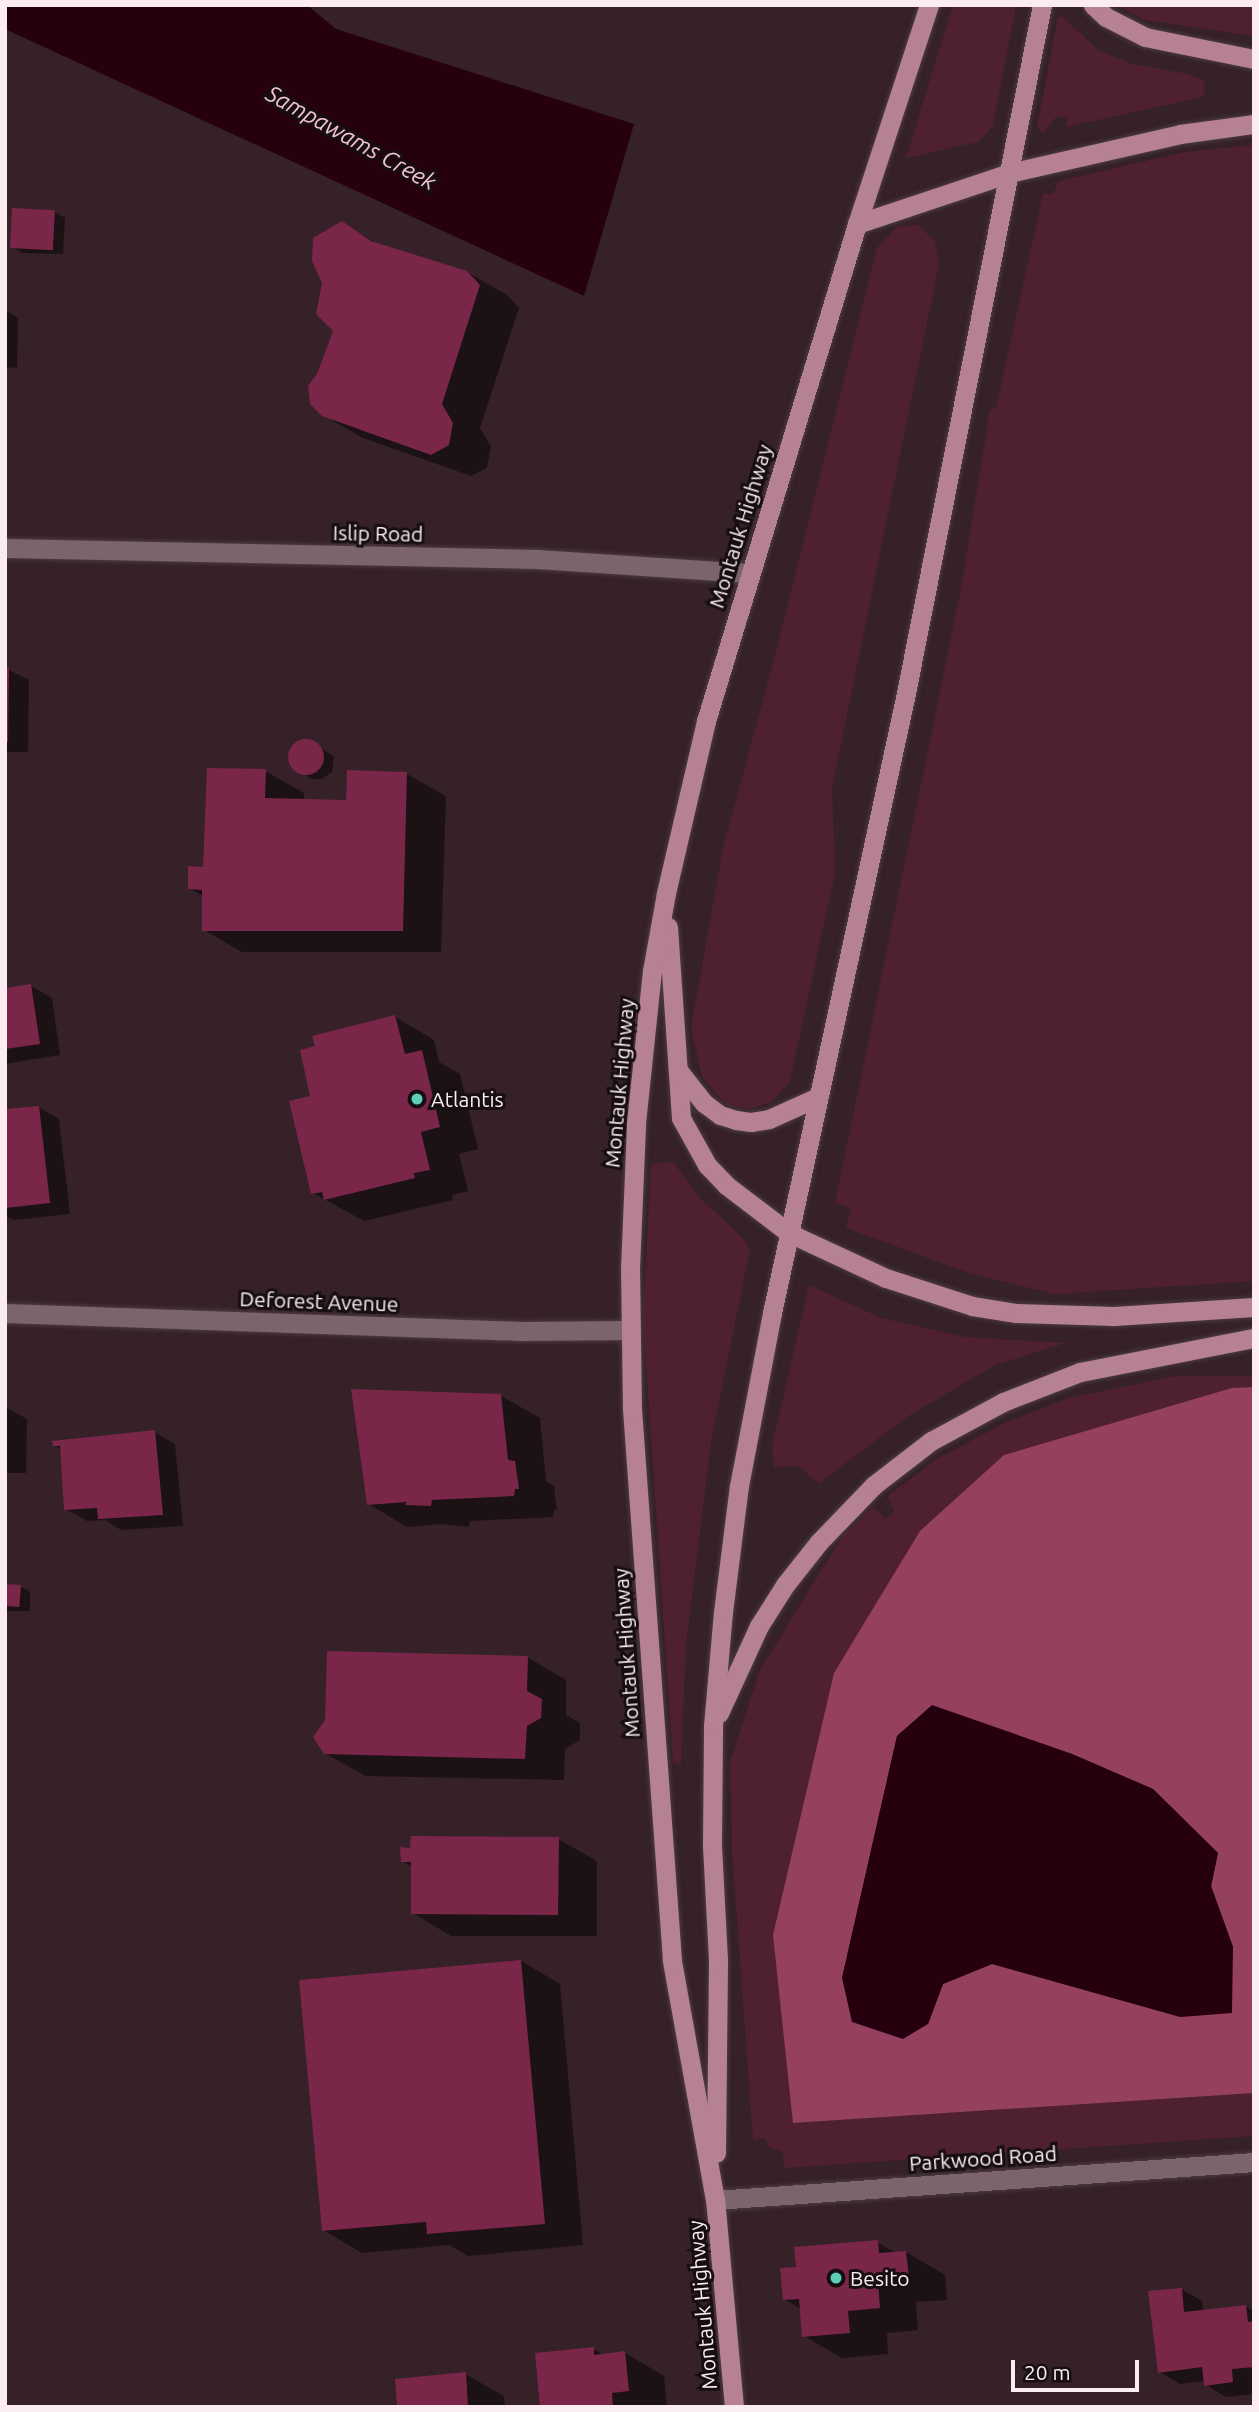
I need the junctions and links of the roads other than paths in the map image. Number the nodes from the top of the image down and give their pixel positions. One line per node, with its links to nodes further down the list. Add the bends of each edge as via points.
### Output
1 (929, 5): 7 (main road, Montauk Highway)
2 (1042, 5): 6 (main road, Montauk Highway)
3 (1093, 5): 4 (main road, via 1145,37)
4 (1254, 59)
5 (1254, 124): 6 (main road, via 1180,134)
6 (1009, 173): 7 (main road); 12 (main road, Montauk Highway, via 905,698)
7 (857, 224): 9 (main road, Montauk Highway)
8 (5, 548): 9 (street, Islip Road, via 561,559)
9 (748, 573): 10 (main road, Montauk Highway, via 706,721)
10 (666, 893): 11 (main road); 16 (main road, Montauk Highway, via 636,1123)
11 (675, 1066): 12 (main road, via 705,1103 736,1120 769,1119); 13 (main road, via 681,1118 707,1165 751,1207)
12 (818, 1097): 13 (main road, Montauk Highway)
13 (789, 1233): 14 (main road, via 886,1278 972,1306 1114,1316); 18 (main road, Montauk Highway, via 739,1486)
14 (1254, 1307)
15 (5, 1313): 16 (street, Deforest Avenue, via 522,1332)
16 (631, 1330): 20 (main road, Montauk Highway, via 636,1490 672,1960)
17 (1254, 1338): 18 (main road, via 1080,1372 1003,1402 931,1441 874,1485 785,1585 759,1626)
18 (713, 1726): 20 (main road, Montauk Highway, via 712,1845 718,1960)
19 (1254, 2162): 20 (street, Parkwood Road)
20 (715, 2200): 21 (main road, Montauk Highway)
21 (734, 2407)

